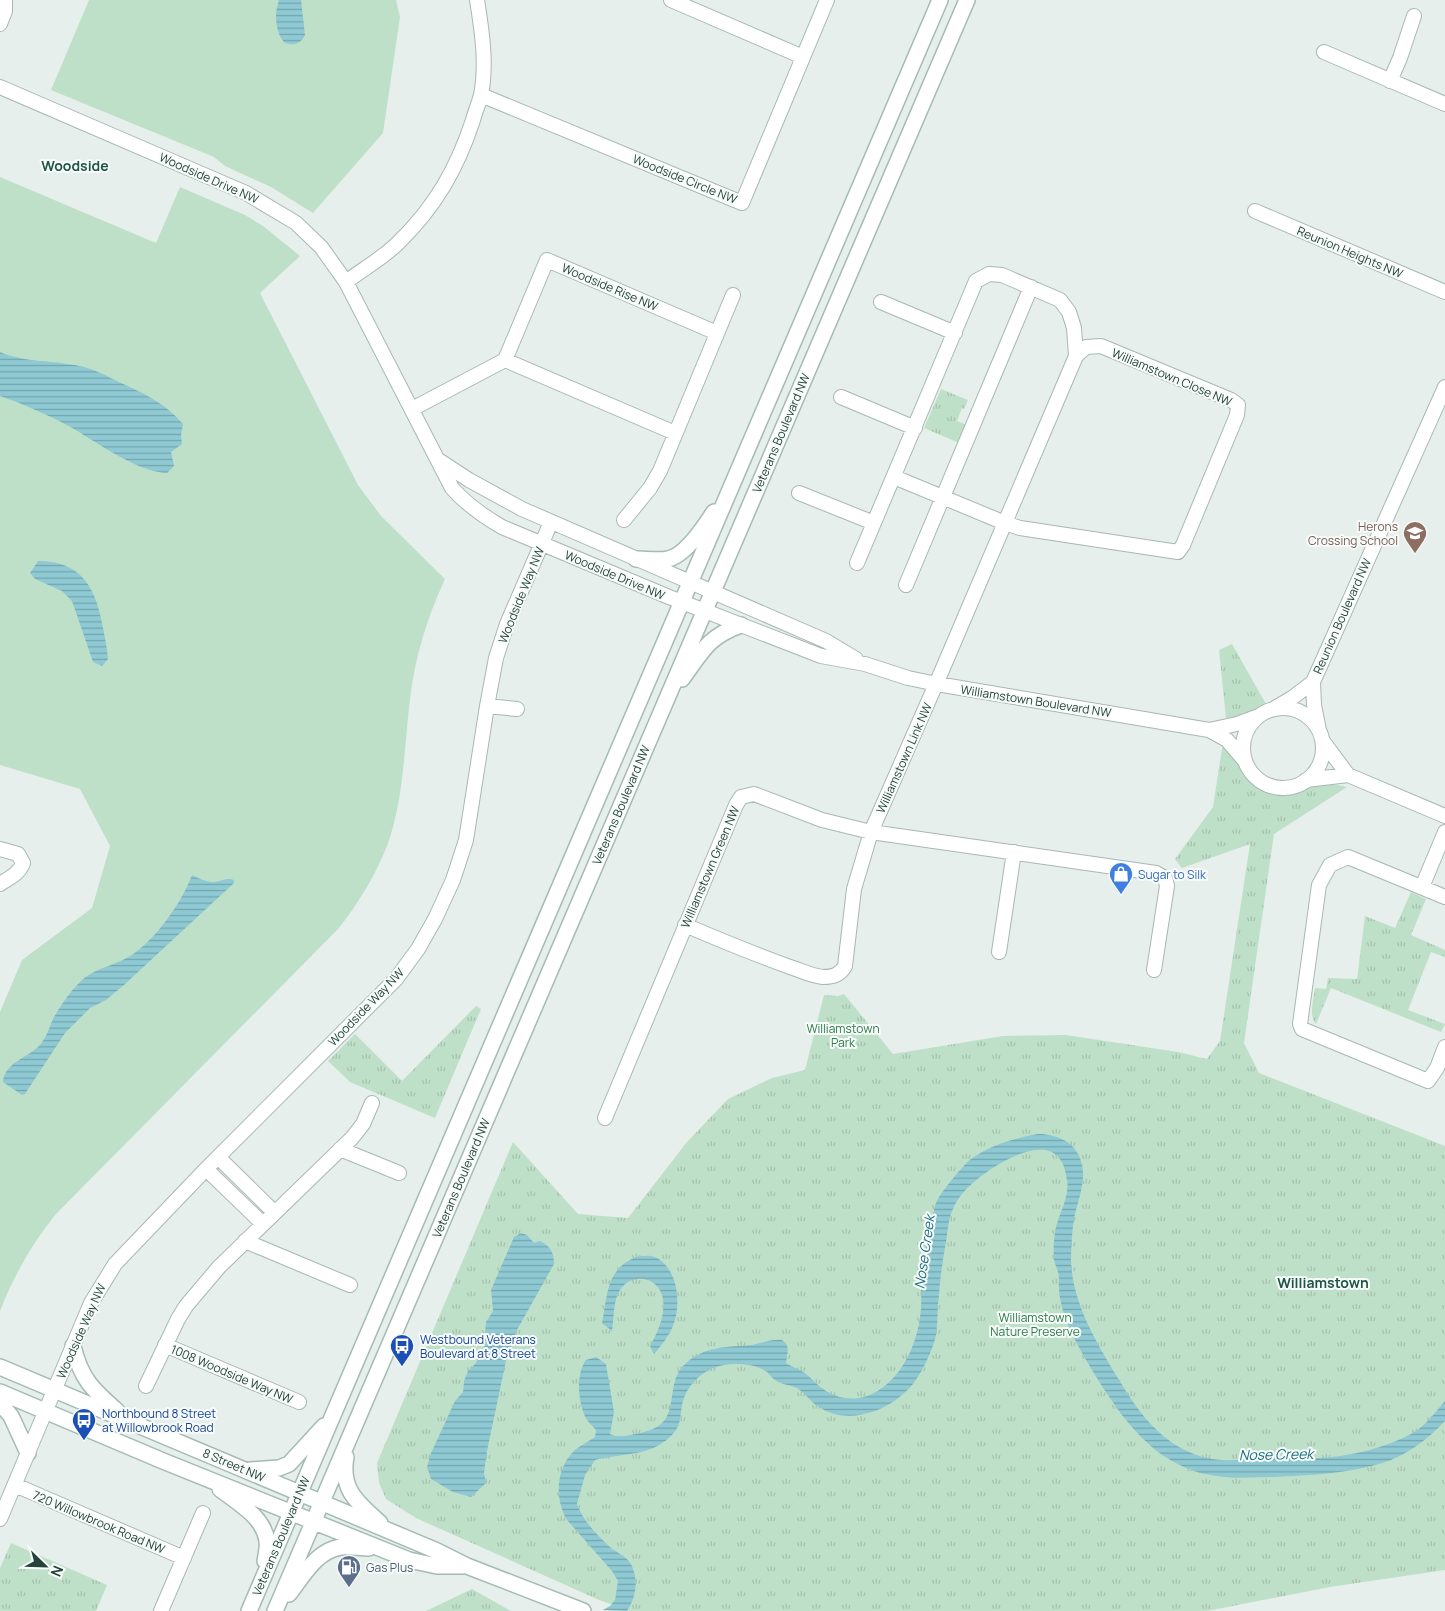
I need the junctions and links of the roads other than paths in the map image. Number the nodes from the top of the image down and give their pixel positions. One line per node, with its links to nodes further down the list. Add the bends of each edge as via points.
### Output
1 (5, 0): 8 (street)
2 (477, 0): 13 (street, via 482,30)
3 (671, 0): 10 (street)
4 (828, 0): 10 (street, Woodside Circle NW)
5 (940, 0): 32 (main road, Veterans Boulevard NW)
6 (966, 0): 44 (main road, Veterans Boulevard NW)
7 (1414, 16): 11 (street)
8 (0, 24)
9 (1324, 52): 11 (street)
10 (803, 57): 13 (street, Woodside Circle NW, via 742,203)
11 (1390, 80): 14 (street)
12 (0, 87): 16 (street, Woodside Drive NW, via 246,192 296,224 321,247)
13 (481, 95): 16 (street, via 467,139 437,197 397,244)
14 (1445, 104)
15 (1255, 211): 18 (street, Reunion Heights NW)
16 (346, 282): 27 (street, Woodside Drive NW)
17 (1031, 287): 21 (street, via 1002,275 981,277 976,281); 23 (street, via 1060,300 1069,312); 34 (street)
18 (1445, 292)
19 (733, 295): 22 (street)
20 (882, 302): 21 (street)
21 (955, 332): 28 (street)
22 (717, 333): 24 (street, Woodside Rise NW, via 547,260); 29 (street)
23 (1076, 356): 38 (street); 38 (street, Williamstown Close NW, via 1086,347 1101,346 1238,405 1183,545 1178,552 1167,552)
24 (505, 360): 27 (street); 29 (street)
25 (1445, 387): 49 (street, Reunion Boulevard NW)
26 (840, 397): 28 (street)
27 (412, 409): 30 (street, Woodside Drive NW)
28 (915, 428): 31 (street)
29 (676, 433): 35 (street, via 650,488)
30 (440, 462): 36 (street, Woodside Drive NW, via 499,497); 39 (street, Woodside Drive NW, via 452,488 477,512)
31 (894, 477): 34 (street); 37 (street)
32 (732, 486): 40 (main road, via 700,532 677,556); 42 (main road, Veterans Boulevard NW)
33 (799, 492): 37 (street)
34 (943, 497): 38 (street); 43 (street)
35 (624, 520)
36 (551, 522): 39 (street, Woodside Way NW); 40 (street, Woodside Drive NW)
37 (874, 523): 41 (street)
38 (1005, 523): 50 (street)
39 (541, 544): 45 (street, Woodside Drive NW); 52 (street, Woodside Way NW, via 507,624 496,658)
40 (636, 559): 42 (street, Woodside Drive NW)
41 (857, 563)
42 (690, 583): 44 (street, Woodside Drive NW); 45 (main road, Veterans Boulevard NW)
43 (906, 584)
44 (712, 592): 46 (main road, Veterans Boulevard NW); 48 (street, Williamstown Boulevard NW, via 826,641)
45 (682, 602): 46 (street, Woodside Drive NW); 92 (main road, Veterans Boulevard NW)
46 (705, 611): 47 (street, Williamstown Boulevard NW); 51 (main road, Veterans Boulevard NW)
47 (741, 625): 48 (street, Williamstown Boulevard NW, via 822,656); 51 (main road, via 708,643)
48 (865, 664): 50 (street, Williamstown Boulevard NW)
49 (1313, 682): 53 (street, Reunion Boulevard NW); 57 (street, Reunion Boulevard NW)
50 (936, 684): 56 (street, Williamstown Boulevard NW); 62 (street, Williamstown Link NW)
51 (665, 703): 94 (main road, Veterans Boulevard NW)
52 (487, 706): 54 (street); 76 (street, Woodside Way NW, via 466,840 453,880 418,949 396,979)
53 (1273, 709): 55 (street); 57 (street, via 1296,710 1308,716)
54 (517, 710)
55 (1259, 716): 56 (street, Williamstown Boulevard NW); 58 (street, via 1245,734)
56 (1209, 730): 58 (street, Williamstown Boulevard NW, via 1227,740)
57 (1320, 735): 59 (street); 60 (street, via 1321,760)
58 (1245, 761): 60 (street, via 1255,777 1268,785 1292,787)
59 (1348, 775): 60 (street); 61 (street)
60 (1306, 780)
61 (1445, 816)
62 (871, 832): 65 (street, Williamstown Green NW); 69 (street, Williamstown Green NW, via 822,820 754,794 741,796); 69 (street, Williamstown Link NW, via 854,889 842,972 821,977)
63 (1445, 832): 67 (street)
64 (0, 849): 66 (street, via 18,854 23,863 15,875)
65 (1014, 852): 70 (street); 71 (street, Williamstown Green NW, via 1148,871 1165,878 1166,893)
66 (0, 884)
67 (1422, 887): 68 (street); 72 (street, via 1348,857 1330,865 1320,885 1300,1024 1302,1030 1428,1081)
68 (1445, 897)
69 (685, 925): 74 (street, Williamstown Green NW)
70 (999, 952)
71 (1154, 970)
72 (1445, 1047)
73 (372, 1103): 75 (street, 1008 Woodside Way NW, via 359,1130)
74 (605, 1118)
75 (340, 1148): 78 (street); 79 (street, 1008 Woodside Way NW)
76 (218, 1157): 77 (street, Woodside Way NW); 79 (street)
77 (206, 1169): 80 (street); 84 (street, Woodside Way NW, via 115,1264 91,1303)
78 (399, 1174)
79 (274, 1212): 80 (street, 1008 Woodside Way NW)
80 (263, 1224): 81 (street, 1008 Woodside Way NW)
81 (245, 1241): 82 (street); 83 (street, 1008 Woodside Way NW, via 199,1289)
82 (350, 1285)
83 (165, 1345): 86 (street, 1008 Woodside Way NW); 89 (street, 1008 Woodside Way NW)
84 (73, 1346): 87 (street, Woodside Way NW); 93 (main road, via 77,1363 89,1384)
85 (0, 1366): 87 (main road, 8 Street NW)
86 (146, 1386)
87 (55, 1390): 91 (street, Woodside Way NW); 93 (main road, 8 Street NW)
88 (0, 1392): 91 (main road, 8 Street NW)
89 (299, 1402)
90 (0, 1404): 95 (main road, via 11,1416)
91 (46, 1411): 95 (street, Woodside Way NW); 97 (main road, 8 Street NW)
92 (332, 1418): 96 (main road, via 289,1464 279,1468); 99 (main road, Veterans Boulevard NW)
93 (128, 1420): 96 (main road, 8 Street NW)
94 (349, 1440): 100 (main road, Veterans Boulevard NW); 106 (main road, via 344,1471 349,1490)
95 (28, 1453): 98 (street, Woodside Way NW)
96 (247, 1470): 99 (main road, 8 Street NW)
97 (207, 1479): 103 (main road, 8 Street NW); 110 (main road, via 258,1520 264,1529 267,1542)
98 (15, 1485): 101 (street, Woodside Way NW); 108 (street, 720 Willowbrook Road NW)
99 (300, 1493): 100 (main road, 8 Street NW); 103 (main road, Veterans Boulevard NW)
100 (322, 1502): 105 (main road, Veterans Boulevard NW); 106 (main road, 8 Street NW)
101 (3, 1505): 104 (street, Woodside Way NW)
102 (203, 1513): 108 (street)
103 (291, 1513): 105 (main road, 8 Street NW); 110 (main road, Veterans Boulevard NW)
104 (0, 1519)
105 (314, 1522): 107 (main road, 8 Street NW); 113 (main road, Veterans Boulevard NW)
106 (389, 1531): 109 (main road, 8 Street NW)
107 (380, 1549): 109 (main road, 8 Street NW, via 437,1566); 113 (main road, via 341,1547 326,1552 312,1564)
108 (184, 1558): 111 (street)
109 (467, 1566): 114 (main road, 8 Street NW)
110 (263, 1580): 112 (main road, Veterans Boulevard NW)
111 (161, 1611)
112 (249, 1611)
113 (276, 1611)
114 (583, 1611)

